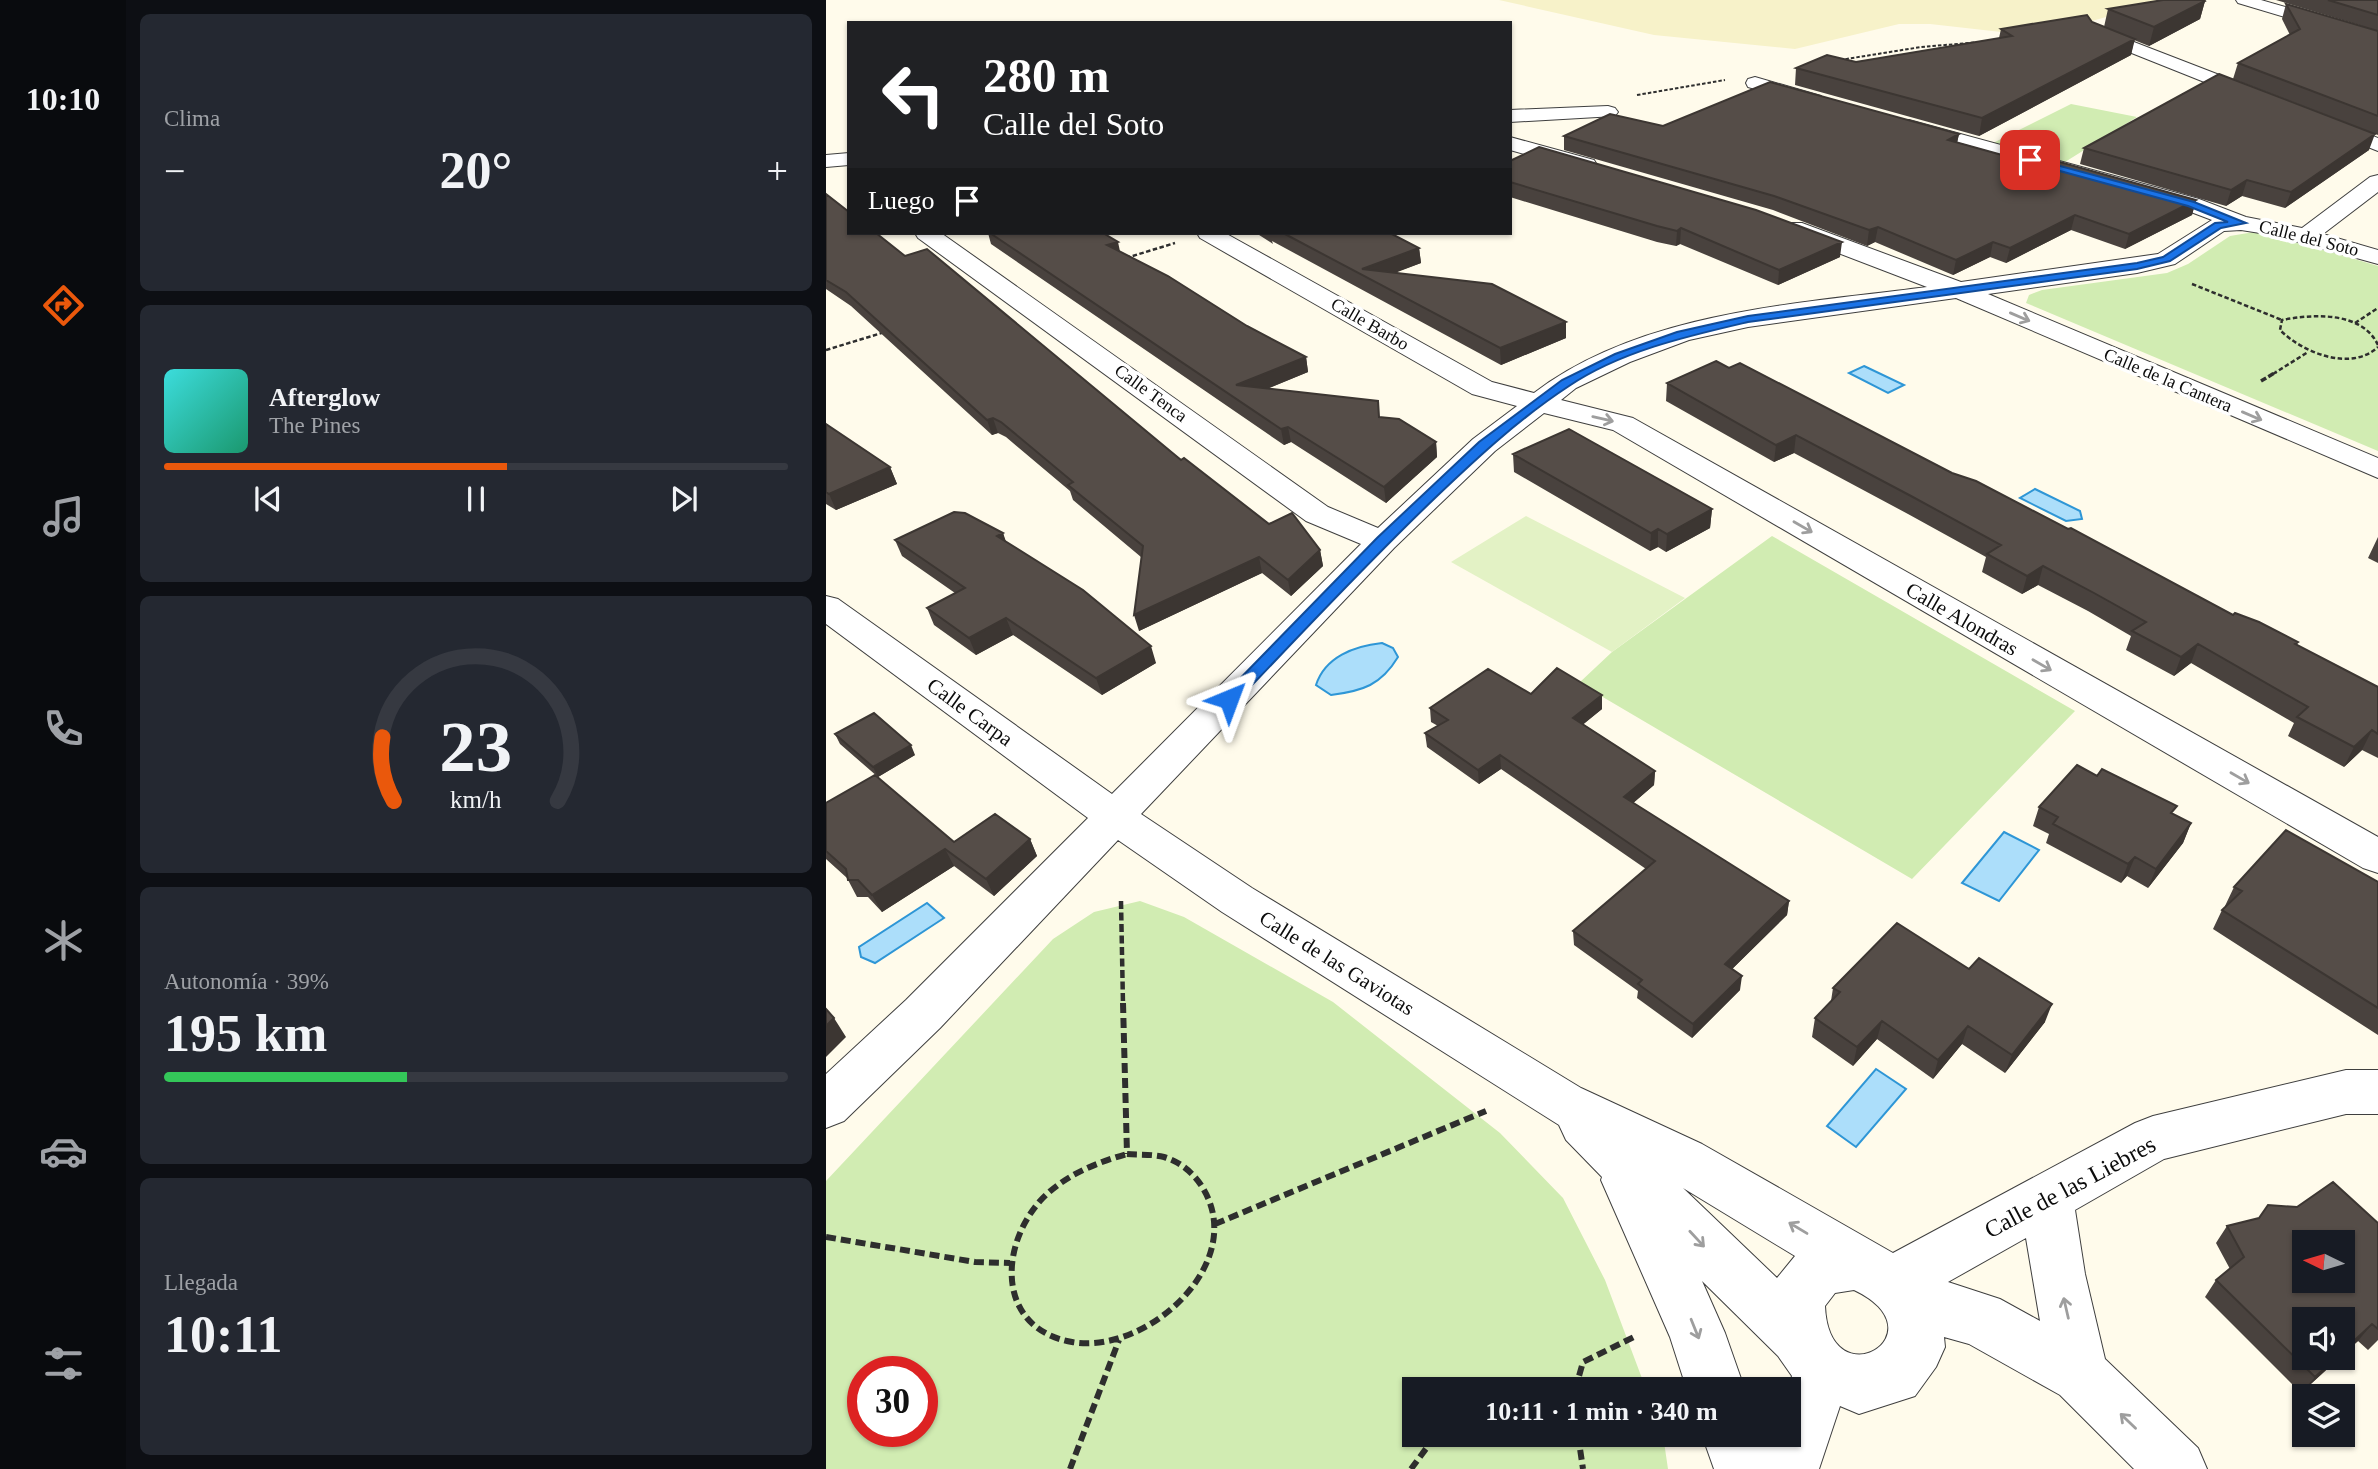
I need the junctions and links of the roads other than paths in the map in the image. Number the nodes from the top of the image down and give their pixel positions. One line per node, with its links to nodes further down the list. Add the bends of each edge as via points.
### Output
1 (2244, 0): 3 (street)
2 (2095, 32): 5 (street)
3 (2378, 40)
4 (1755, 83): 6 (street)
5 (2272, 102)
6 (1833, 105)
7 (1608, 112): 8 (street)
8 (1512, 116)
9 (2310, 117): 12 (street)
10 (1885, 120): 16 (street, Calle del Soto, via 2191,204)
11 (1512, 144): 13 (street)
12 (2378, 145)
13 (1605, 170)
14 (2378, 181): 19 (street)
15 (1774, 221): 21 (street, Calle de la Cantera)
16 (2241, 223): 19 (street, Calle del Soto); 21 (street, via 2218,225 2166,259 2137,266)
17 (929, 235): 24 (street, Calle Tenca, via 1317,514)
18 (1212, 235): 22 (street, Calle Barbo, via 1482,388)
19 (2305, 236): 20 (street, Calle del Soto)
20 (2378, 257)
21 (1958, 290): 22 (street, via 1748,319 1681,334 1609,361 1566,382); 23 (street, Calle de la Cantera, one-way to 23)
22 (1537, 404): 24 (street, via 1483,445); 27 (street, Calle Alondras, one-way to 27, via 1623,424)
23 (2378, 469)
24 (1382, 541): 26 (street)
25 (826, 607): 26 (street, Calle Carpa)
26 (1115, 817): 29 (street, Calle de las Gaviotas, via 1237,900); 30 (street, via 923,1014)
27 (2378, 857)
28 (2378, 1092): 32 (street, Calle de las Liebres, via 2346,1092 2153,1139)
29 (1563, 1103): 31 (street, Calle de las Gaviotas); 33 (street, Calle de las Gaviotas, one-way to 29, via 1684,1161)
30 (826, 1105)
31 (1616, 1156): 34 (street, Calle de las Gaviotas, one-way to 34); 36 (street, Calle de las Gaviotas, one-way to 36, via 1697,1333)
32 (2047, 1198): 33 (street, Calle de las Liebres, via 1912,1273); 35 (street, one-way to 32)
33 (1885, 1280): 34 (street, via 1820,1269 1797,1297); 34 (street, via 1914,1311 1916,1348 1895,1376 1859,1385); 35 (street, via 1980,1319)
34 (1810, 1353): 39 (street)
35 (2080, 1375): 40 (street, one-way to 35)
36 (1712, 1377)
37 (1736, 1447): 38 (street)
38 (1744, 1469)
39 (1789, 1469)
40 (2177, 1469)

